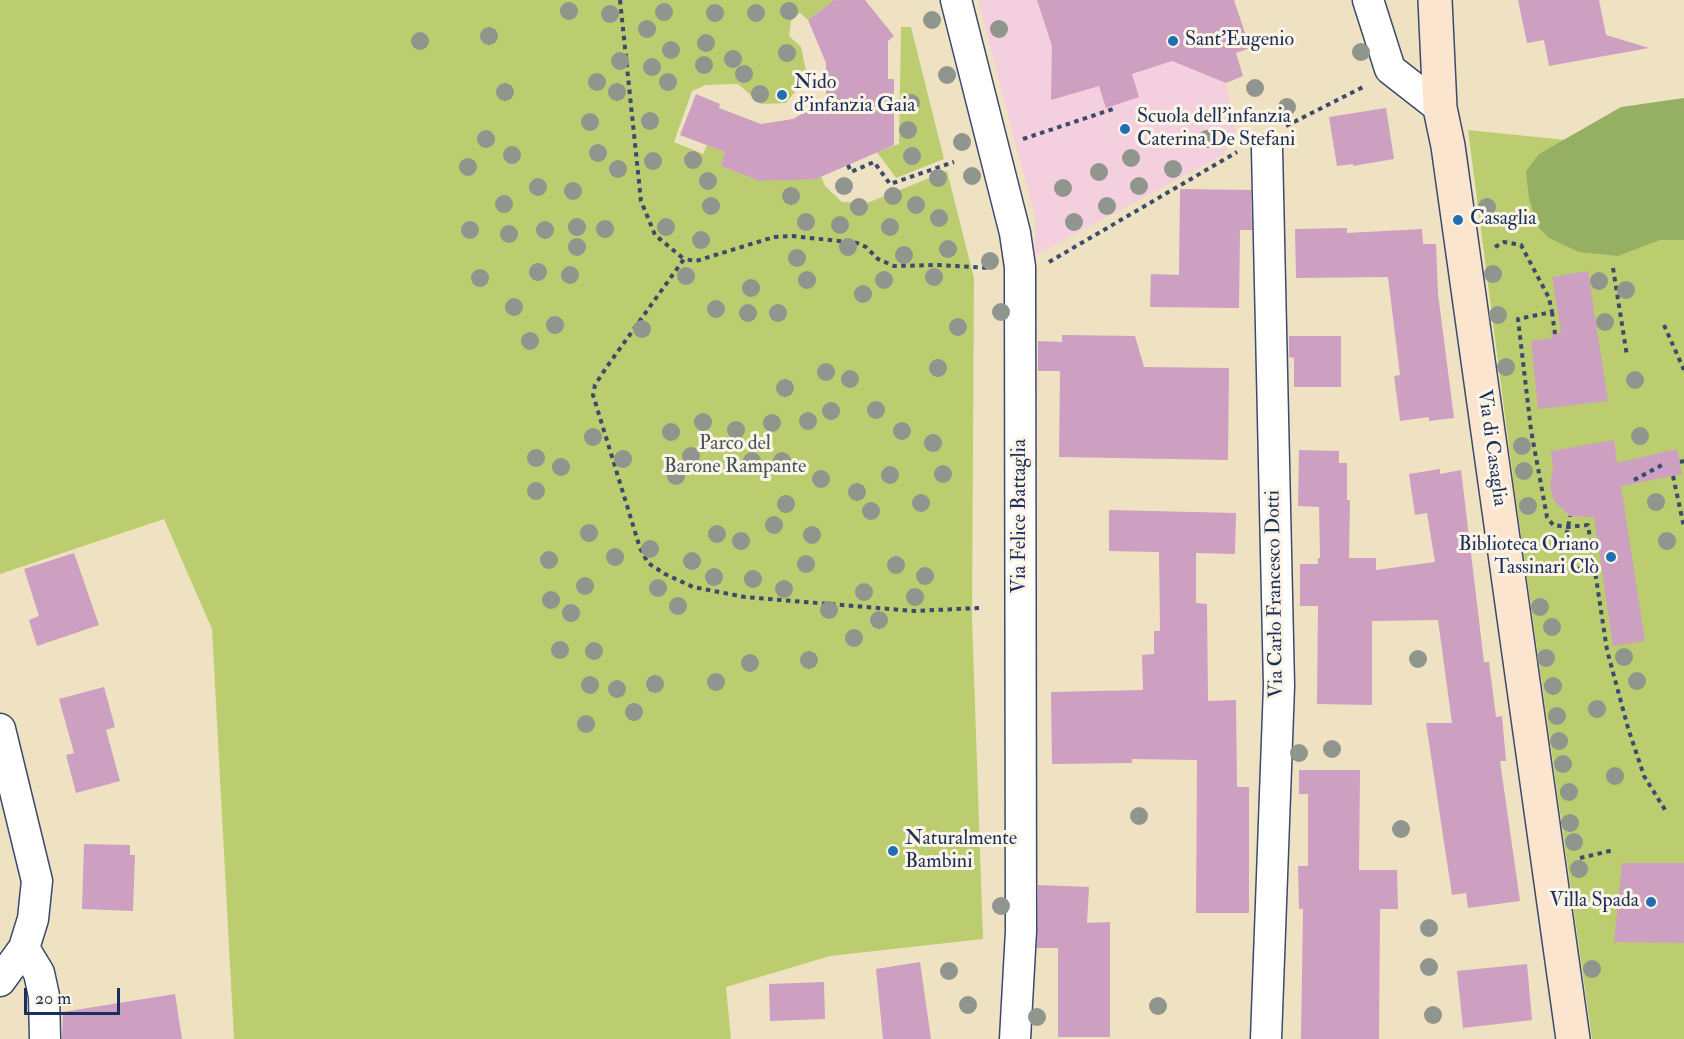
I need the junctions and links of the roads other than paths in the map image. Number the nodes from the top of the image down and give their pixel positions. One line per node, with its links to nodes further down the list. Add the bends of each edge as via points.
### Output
1 (956, 0): 10 (street, Via Felice Battaglia, via 1015,233 1020,267 1021,932)
2 (1368, 0): 4 (street, via 1390,69)
3 (1435, 0): 4 (street, Via di Casaglia)
4 (1440, 108): 12 (street, Via di Casaglia)
5 (1263, 143): 11 (street, Via Carlo Francesco Dotti, via 1279,686)
6 (0, 729): 7 (street, via 37,881 33,919)
7 (24, 948): 8 (street); 9 (street, via 39,973)
8 (0, 981)
9 (45, 1039)
10 (1015, 1039)
11 (1266, 1039)
12 (1573, 1039)

